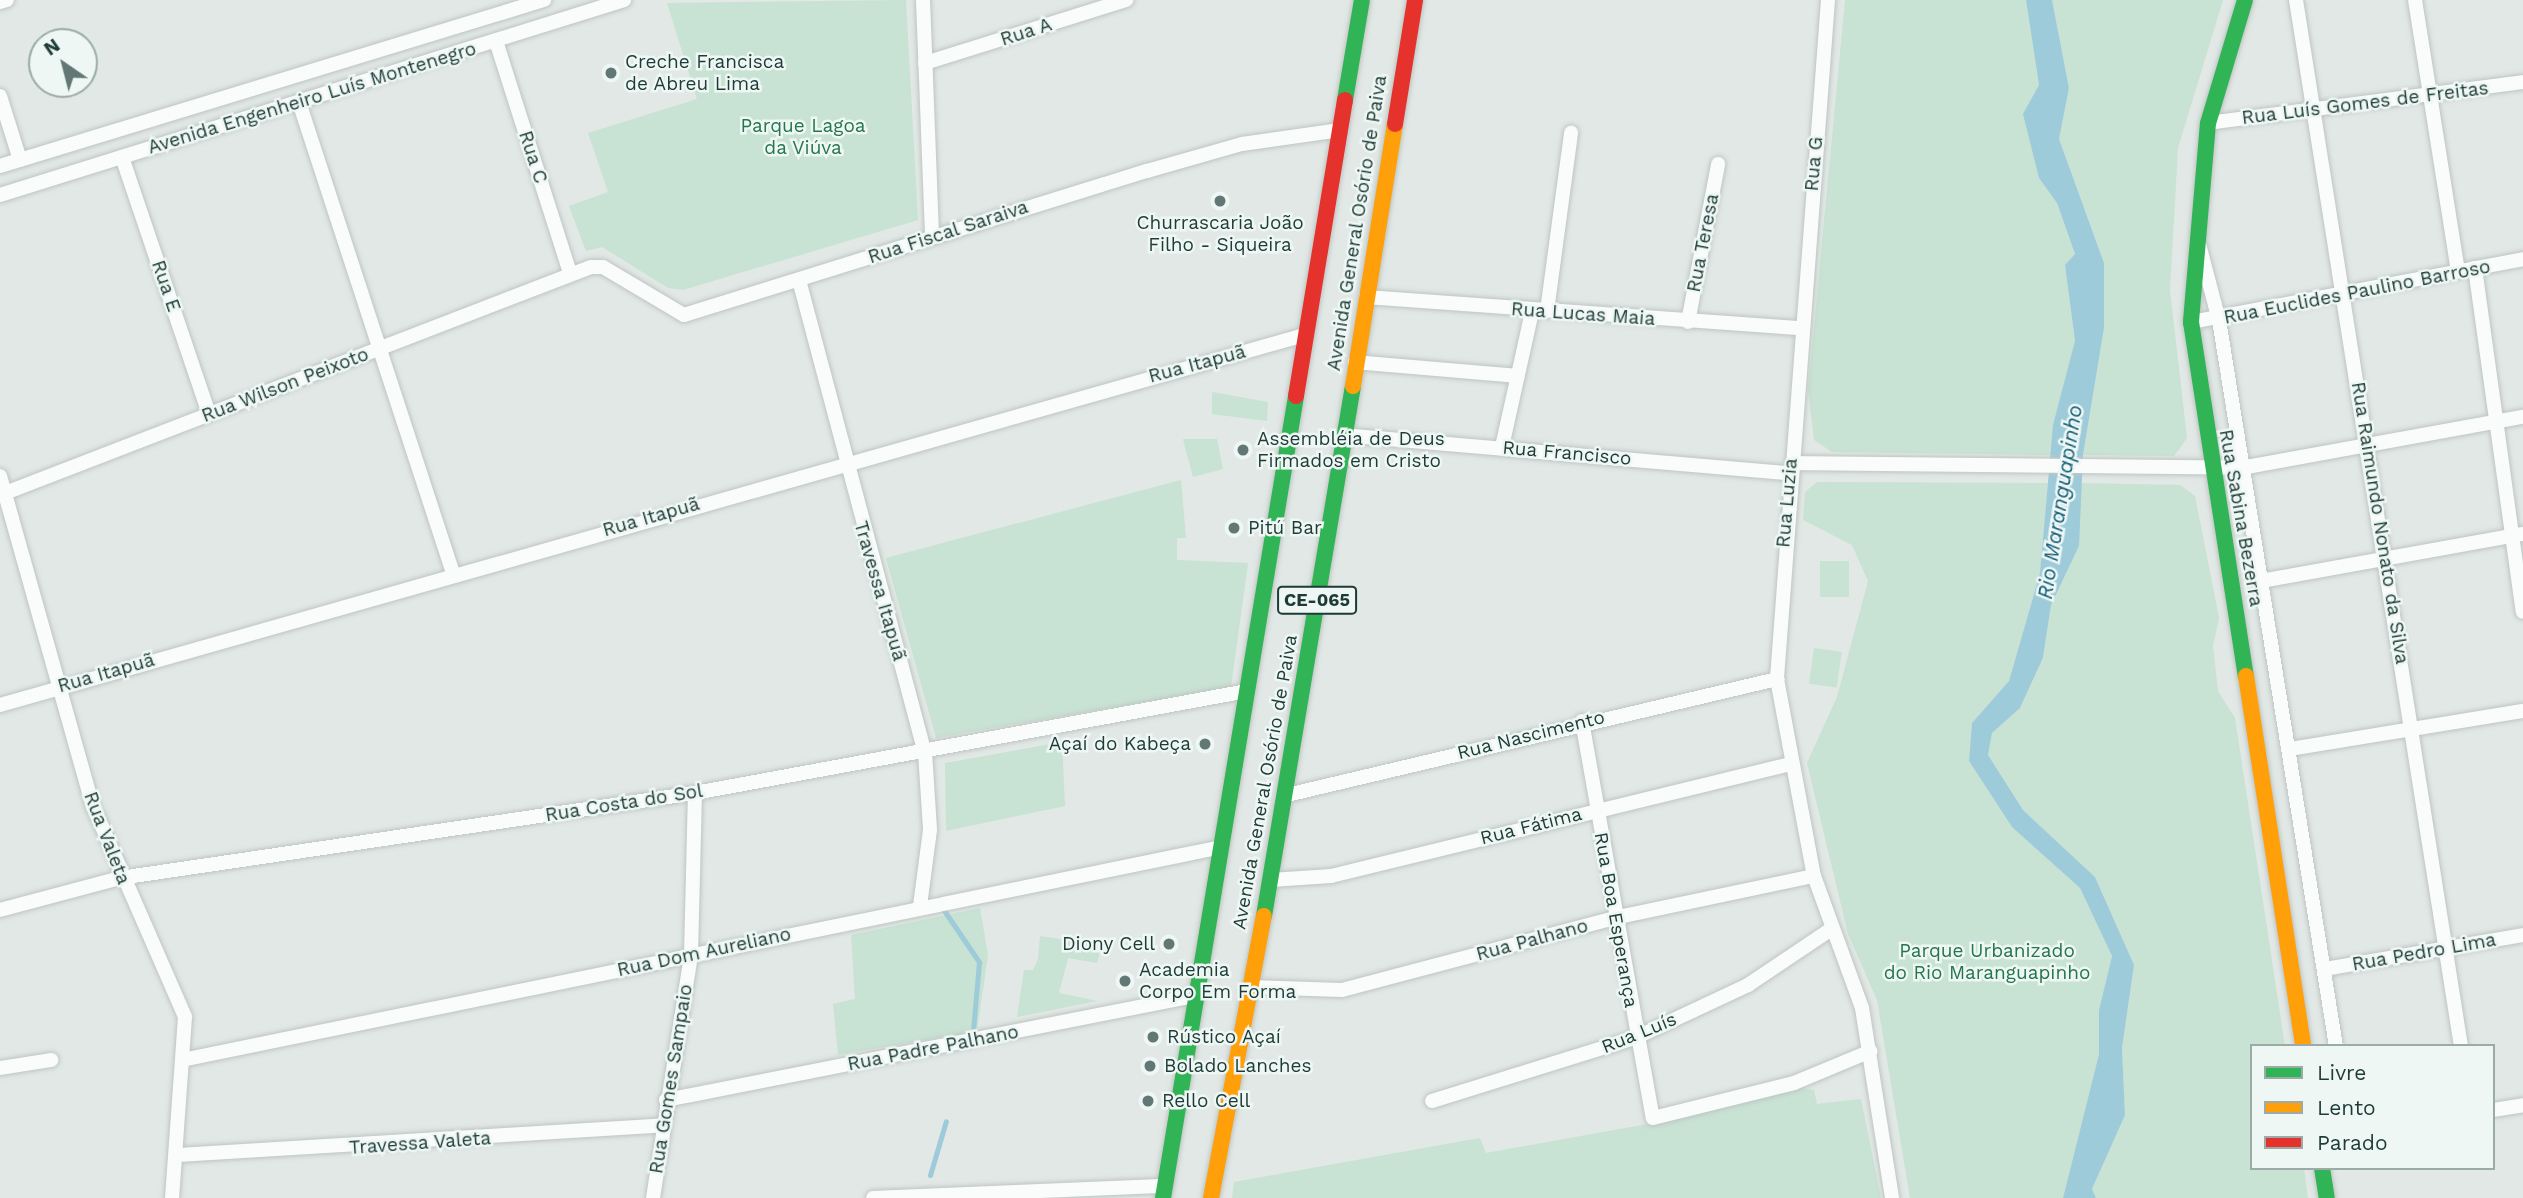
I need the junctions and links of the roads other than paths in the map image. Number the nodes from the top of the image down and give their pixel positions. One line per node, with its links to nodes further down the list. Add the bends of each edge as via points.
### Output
1 (7, 0): 12 (street)
2 (544, 0): 16 (street, Avenida Engenheiro Luís Montenegro)
3 (624, 0): 13 (street, Avenida Engenheiro Luís Montenegro)
4 (923, 0): 14 (street)
5 (1126, 0): 14 (street, Rua A)
6 (1362, 0): 23 (main road, Avenida General Osório de Paiva / CE-065)
7 (1415, 0): 38 (main road, Avenida General Osório de Paiva / CE-065)
8 (1828, 0): 44 (street, Rua G)
9 (2245, 0): 22 (main road, Rua Sabina Bezerra)
10 (2296, 0): 20 (street, Rua Raimundo Nonato da Silva)
11 (2415, 0): 18 (street)
12 (0, 2)
13 (496, 41): 19 (street, Avenida Engenheiro Luís Montenegro); 35 (street, Rua C)
14 (925, 63): 30 (street)
15 (2523, 82): 18 (street, Rua Luís Gomes de Freitas)
16 (255, 89): 21 (street); 26 (street, Avenida Engenheiro Luís Montenegro)
17 (0, 96): 26 (street)
18 (2429, 97): 20 (street, Rua Luís Gomes de Freitas); 34 (street)
19 (299, 102): 21 (street, Avenida Engenheiro Luís Montenegro); 46 (street)
20 (2315, 108): 22 (street, Rua Luís Gomes de Freitas); 37 (street, Rua Raimundo Nonato da Silva)
21 (262, 113): 25 (street, Avenida Engenheiro Luís Montenegro)
22 (2208, 123): 31 (main road, Rua Sabina Bezerra)
23 (1340, 130): 30 (street, Rua Fiscal Saraiva, via 1242,144); 45 (main road, Avenida General Osório de Paiva / CE-065)
24 (1571, 133): 39 (street)
25 (122, 157): 29 (street, Avenida Engenheiro Luís Montenegro); 49 (street, Rua E)
26 (20, 160): 28 (street, Avenida Engenheiro Luís Montenegro)
27 (1718, 164): 42 (street, Rua Teresa)
28 (0, 166)
29 (0, 195)
30 (932, 235): 36 (street, Rua Fiscal Saraiva)
31 (2197, 240): 41 (street); 43 (main road, Rua Sabina Bezerra)
32 (2523, 259): 33 (street, Rua Euclides Paulino Barroso)
33 (2475, 268): 34 (street, Rua Euclides Paulino Barroso); 51 (street)
34 (2458, 271): 37 (street, Rua Euclides Paulino Barroso)
35 (570, 273): 36 (street, Rua Fiscal Saraiva, via 603,267 678,316); 46 (street, Rua Wilson Peixoto)
36 (799, 280): 55 (street, Travessa Itapuã)
37 (2345, 294): 41 (street, Rua Euclides Paulino Barroso); 54 (street, Rua Raimundo Nonato da Silva)
38 (1366, 297): 40 (street, Rua Lucas Maia); 47 (main road, Avenida General Osório de Paiva / CE-065)
39 (1547, 311): 40 (street, Rua Lucas Maia); 42 (street, Rua Lucas Maia)
40 (1532, 312): 48 (street)
41 (2219, 320): 43 (street, Rua Euclides Paulino Barroso); 57 (street)
42 (1688, 322): 44 (street, Rua Lucas Maia)
43 (2191, 322): 58 (main road, Rua Sabina Bezerra)
44 (1801, 328): 56 (street, Rua Luzia)
45 (1304, 335): 55 (street, Rua Itapuã); 68 (main road, Avenida General Osório de Paiva / CE-065)
46 (384, 347): 49 (street, Rua Wilson Peixoto); 63 (street)
47 (1355, 362): 48 (street); 52 (main road, Avenida General Osório de Paiva / CE-065)
48 (1517, 376): 53 (street)
49 (209, 414): 60 (street, Rua Wilson Peixoto)
50 (2523, 417): 51 (street, Rua Francisco)
51 (2494, 421): 54 (street, Rua Francisco); 61 (street)
52 (1343, 435): 53 (street, Rua Francisco); 77 (main road, Avenida General Osório de Paiva / CE-065)
53 (1502, 447): 56 (street, Rua Francisco)
54 (2366, 447): 57 (street, Rua Francisco); 62 (street, Rua Raimundo Nonato da Silva)
55 (843, 461): 63 (street, Rua Itapuã); 74 (street, Travessa Itapuã)
56 (1791, 468): 58 (street, Rua Francisco); 66 (street, Rua Luzia)
57 (2241, 468): 58 (street, Rua Francisco); 64 (street)
58 (2210, 469): 94 (main road, Rua Sabina Bezerra)
59 (0, 476): 60 (street, Rua Valeta)
60 (2, 494): 67 (street, Rua Valeta)
61 (2518, 535): 62 (street); 65 (street)
62 (2384, 558): 64 (street); 72 (street, Rua Raimundo Nonato da Silva)
63 (453, 573): 67 (street, Rua Itapuã)
64 (2261, 581): 73 (street)
65 (2523, 612)
66 (1777, 679): 71 (street, Rua Nascimento); 75 (street)
67 (57, 687): 69 (street, Rua Itapuã); 81 (street, Rua Valeta)
68 (1247, 691): 74 (street, Rua Costa do Sol); 79 (main road, Avenida General Osório de Paiva / CE-065)
69 (0, 705)
70 (2523, 711): 72 (street)
71 (1582, 720): 77 (street, Rua Nascimento); 78 (street, Rua Boa Esperança)
72 (2414, 726): 73 (street); 88 (street, Rua Raimundo Nonato da Silva)
73 (2290, 748): 90 (street)
74 (925, 752): 76 (street, Rua Costa do Sol); 83 (street, Travessa Itapuã, via 930,830)
75 (1789, 764): 78 (street, Rua Fátima); 80 (street)
76 (695, 793): 81 (street, Rua Costa do Sol); 89 (street, Rua Gomes Sampaio)
77 (1287, 795): 82 (main road, Avenida General Osório de Paiva / CE-065)
78 (1597, 809): 82 (street, Rua Fátima, via 1331,876); 85 (street, Rua Boa Esperança)
79 (1222, 847): 83 (street, Rua Dom Aureliano); 92 (main road, Avenida General Osório de Paiva / CE-065)
80 (1814, 876): 85 (street, Rua Palhano); 86 (street)
81 (120, 878): 84 (street, Rua Costa do Sol); 98 (street, Rua Valeta, via 177,988)
82 (1271, 880): 91 (main road, Avenida General Osório de Paiva / CE-065)
83 (920, 906): 89 (street, Rua Dom Aureliano)
84 (0, 910)
85 (1614, 918): 91 (street, Rua Palhano, via 1342,990); 93 (street, Rua Boa Esperança)
86 (1830, 930): 93 (street, Rua Luís, via 1748,985); 97 (street, via 1862,1008)
87 (2523, 935): 88 (street, Rua Pedro Lima)
88 (2446, 947): 90 (street, Rua Pedro Lima); 96 (street, Rua Raimundo Nonato da Silva)
89 (691, 955): 98 (street, Rua Dom Aureliano); 101 (street, Rua Gomes Sampaio)
90 (2325, 969): 95 (street)
91 (1249, 987): 112 (main road, Avenida General Osório de Paiva / CE-065)
92 (1199, 995): 101 (street, Rua Padre Palhano); 108 (main road, Avenida General Osório de Paiva / CE-065)
93 (1637, 1037): 97 (street, Rua Boa Esperança, via 1653,1118 1794,1083); 102 (street, Rua Luís)
94 (2303, 1044)
95 (2336, 1044)
96 (2461, 1044)
97 (1871, 1051): 113 (street)
98 (187, 1059): 106 (street, Rua Valeta)
99 (51, 1060): 100 (street)
100 (0, 1069)
101 (666, 1100): 105 (street, Rua Gomes Sampaio)
102 (1432, 1101)
103 (2523, 1105): 104 (street)
104 (2495, 1110)
105 (662, 1125): 106 (street, Travessa Valeta); 110 (street, Rua Gomes Sampaio)
106 (177, 1155): 109 (street, Rua Valeta)
107 (2322, 1170): 114 (main road)
108 (1164, 1192): 111 (street)
109 (172, 1198)
110 (653, 1198)
111 (873, 1198)
112 (1210, 1198)
113 (1892, 1198)
114 (2327, 1198)

